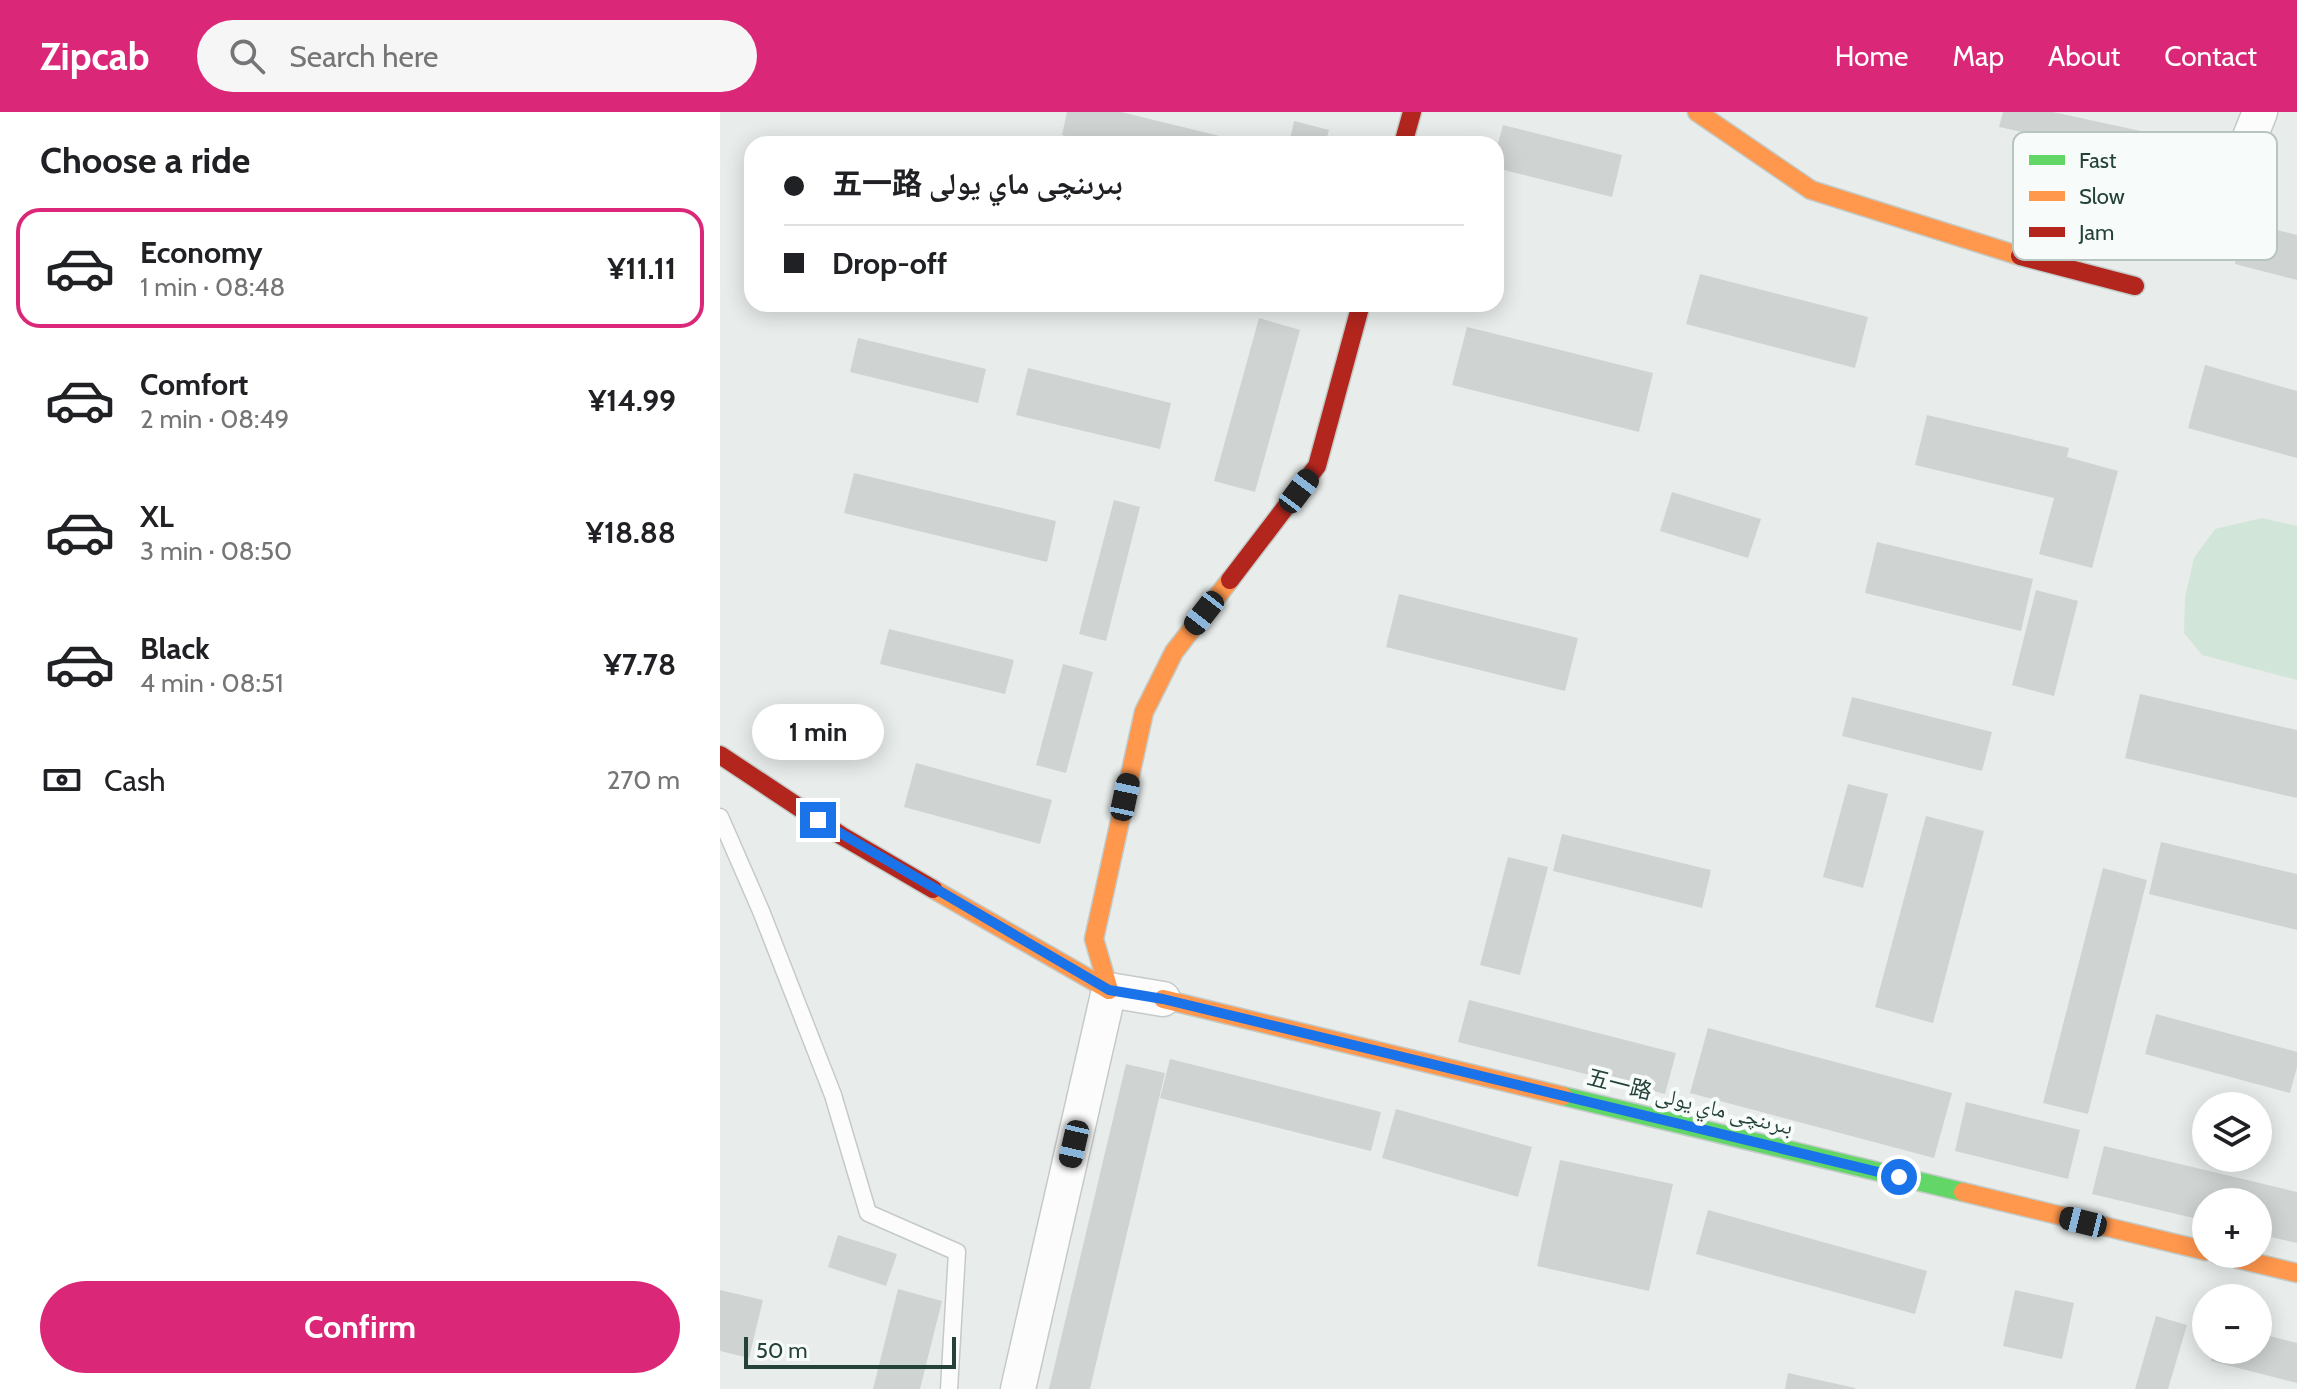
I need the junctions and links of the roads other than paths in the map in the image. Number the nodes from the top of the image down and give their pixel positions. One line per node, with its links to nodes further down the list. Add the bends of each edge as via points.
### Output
1 (1412, 112): 5 (street)
2 (1697, 112): 6 (street, via 1811,190)
3 (2260, 112): 4 (street)
4 (2252, 132)
5 (1405, 136)
6 (2013, 254)
7 (2035, 260): 8 (street)
8 (2135, 286)
9 (1359, 312): 12 (street, via 1317,466 1174,652 1144,712 1094,939)
10 (720, 755): 12 (street, via 842,836)
11 (720, 817): 17 (lane, via 833,1095 868,1213 957,1252)
12 (1109, 990): 13 (street); 18 (street)
13 (1163, 999): 14 (street, 五一路 بىرىنچى ماي يولى)
14 (2192, 1248)
15 (2272, 1267): 16 (street)
16 (2297, 1273)
17 (949, 1389)
18 (1018, 1389)

